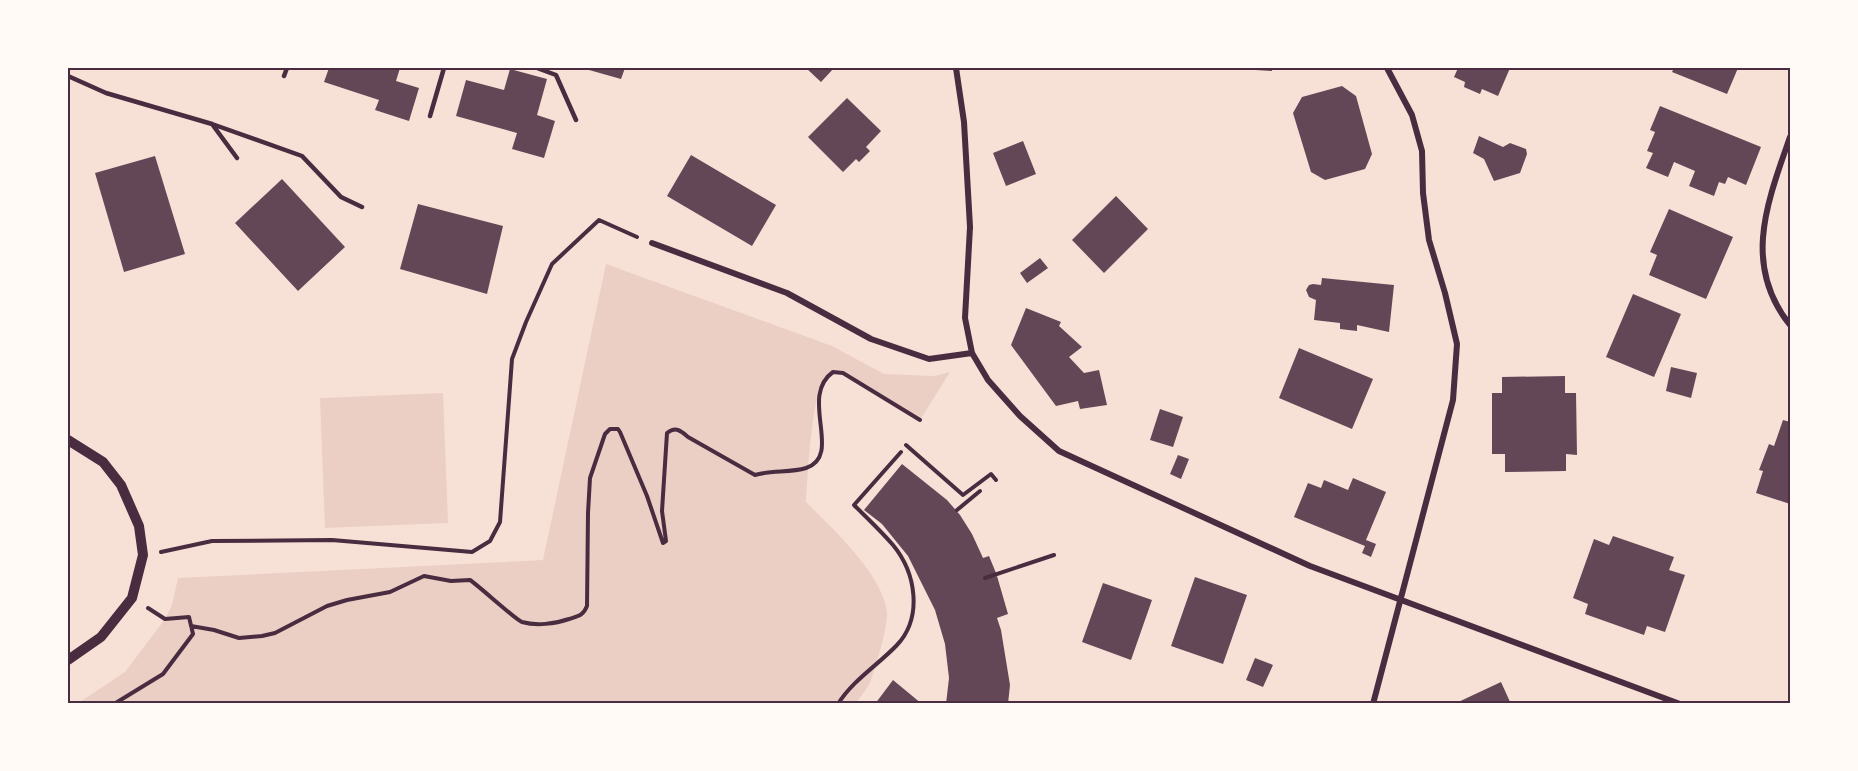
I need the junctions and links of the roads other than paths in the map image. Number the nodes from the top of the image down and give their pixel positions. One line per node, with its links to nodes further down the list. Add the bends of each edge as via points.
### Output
1 (287, 68): 7 (lane)
2 (444, 68): 8 (lane)
3 (537, 68): 9 (lane, via 556,75)
4 (956, 68): 16 (street, via 964,122 970,227 965,318)
5 (1387, 68): 18 (street, via 1412,115 1422,151 1429,240 1457,344 1453,400)
6 (68, 76): 10 (lane, via 106,93)
7 (284, 76)
8 (430, 116)
9 (576, 120)
10 (212, 124): 12 (lane); 13 (lane, via 302,156 341,197)
11 (1791, 137): 15 (street, via 1765,220 1761,250 1764,276 1777,308)
12 (237, 158)
13 (362, 207)
14 (652, 243): 16 (street, via 787,293 871,339 929,359)
15 (1791, 325)
16 (972, 352): 18 (street, via 988,380 1059,451 1310,566)
17 (68, 440): 19 (street, via 103,462 121,485 139,525 143,555 132,598 101,637)
18 (1401, 598): 20 (street); 21 (street)
19 (68, 660)
20 (1373, 704)
21 (1680, 704)

